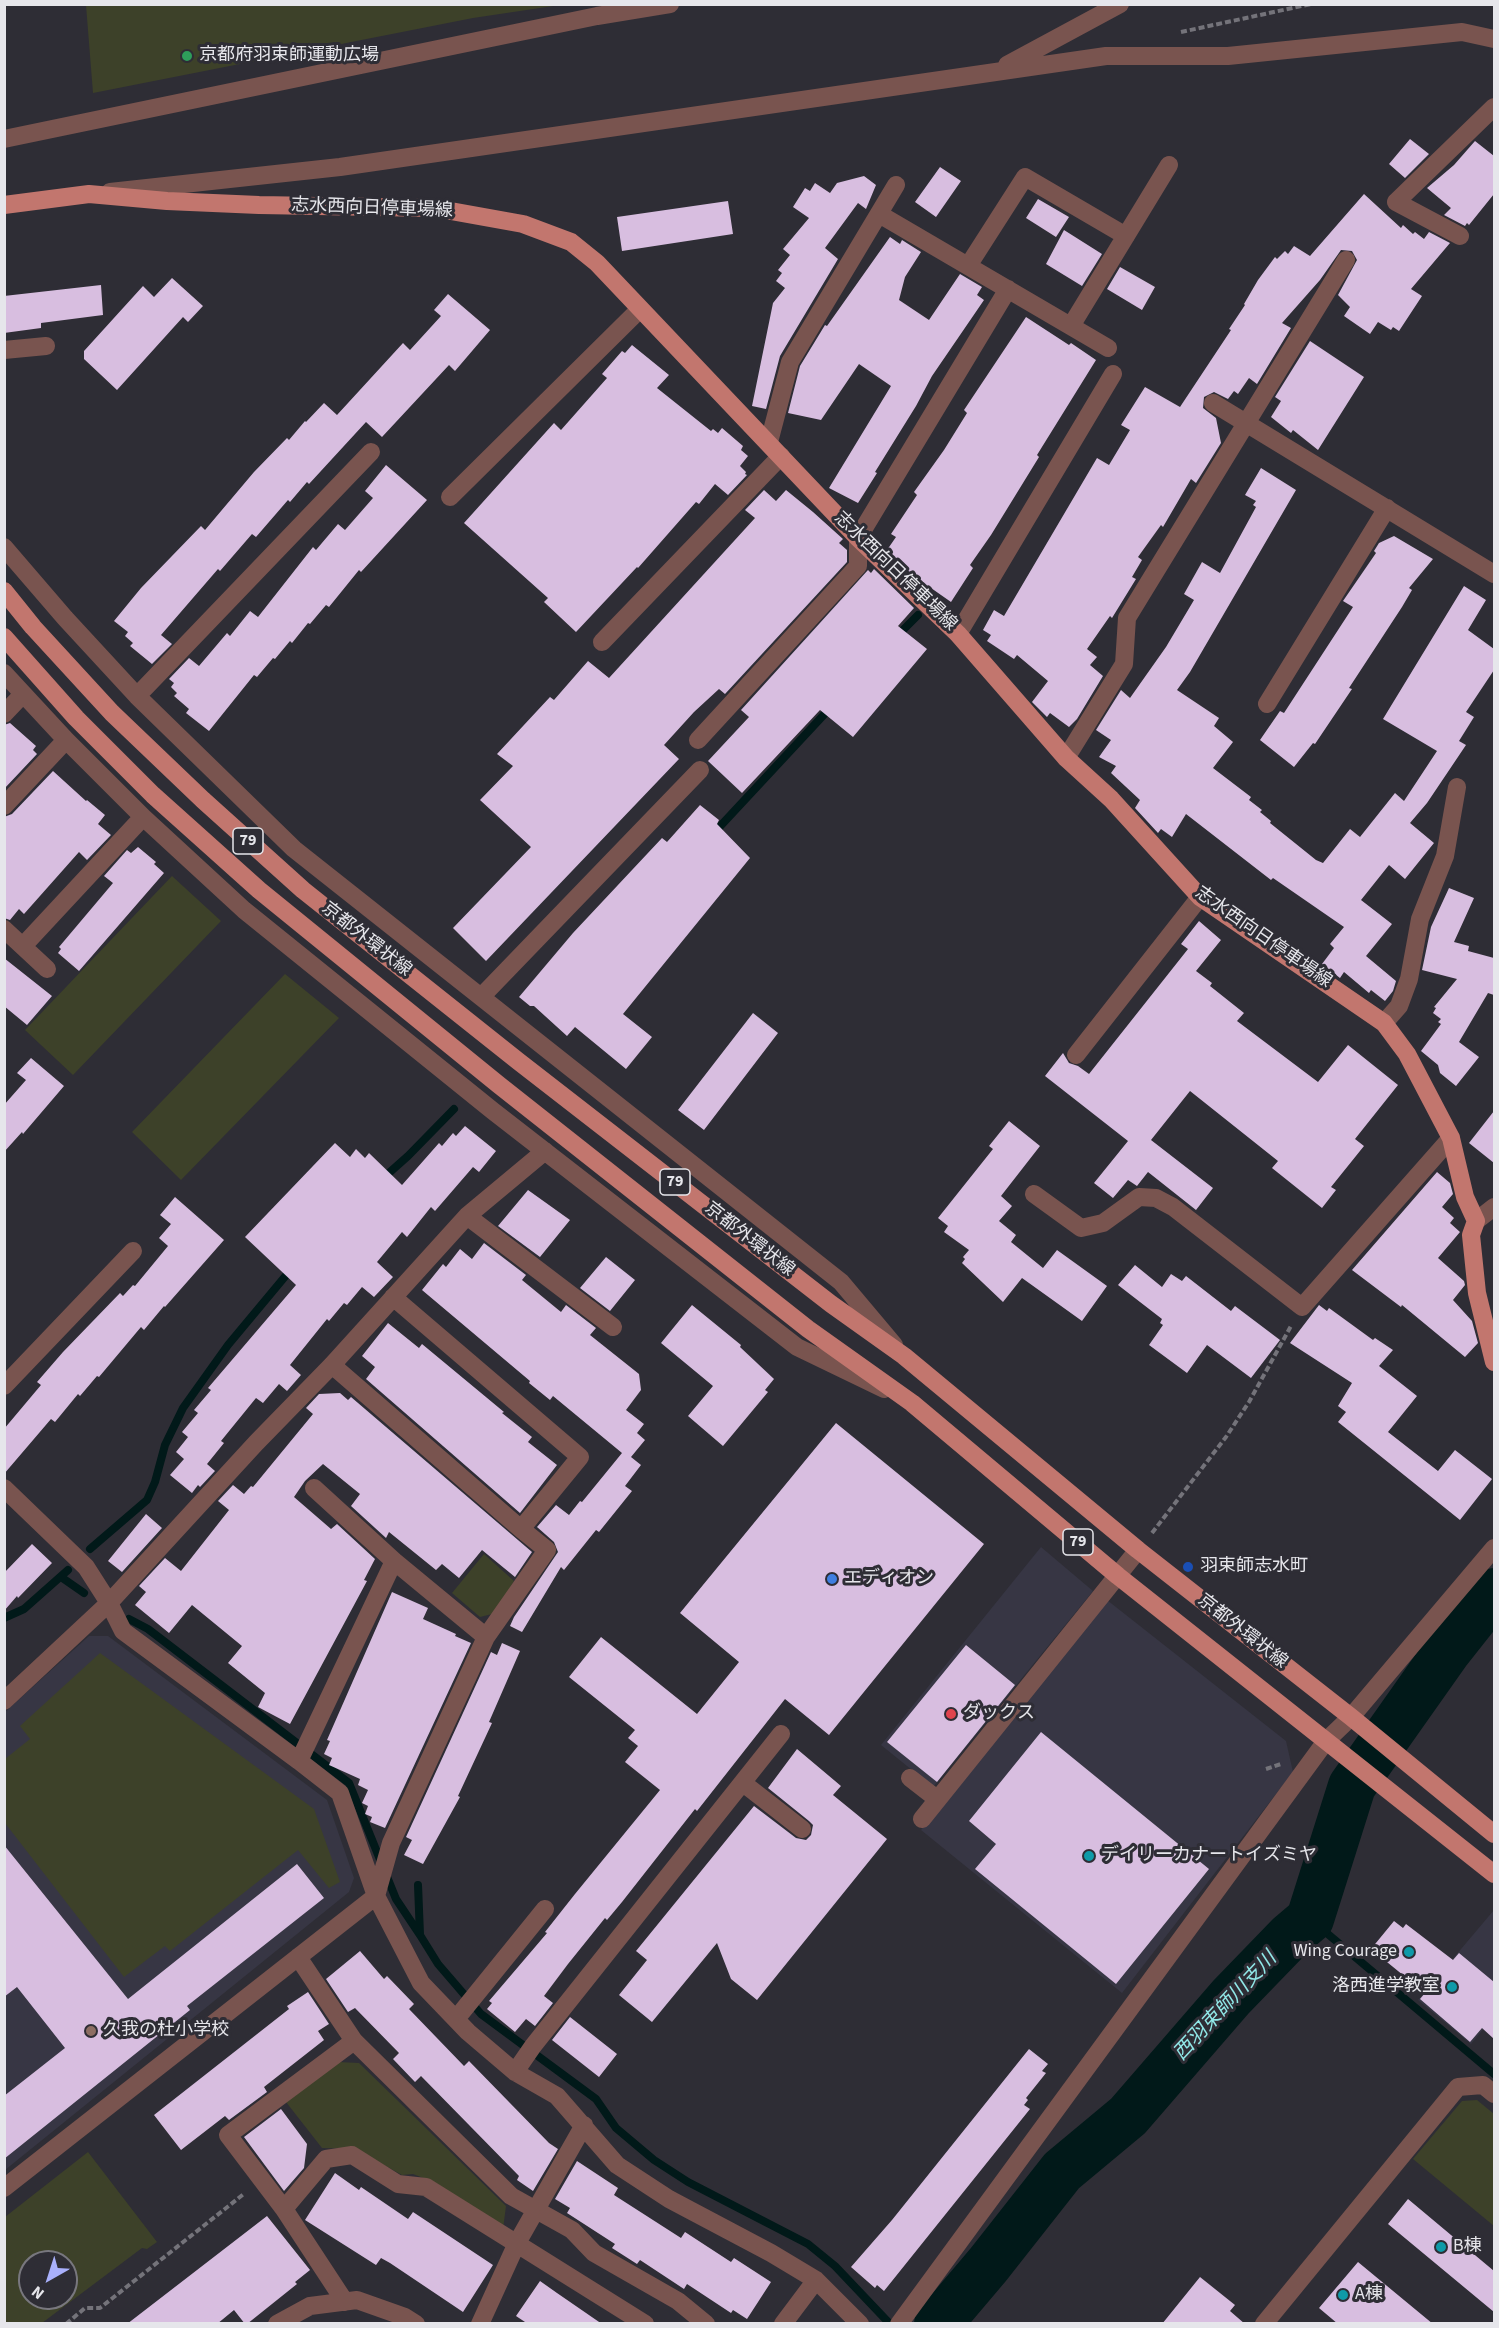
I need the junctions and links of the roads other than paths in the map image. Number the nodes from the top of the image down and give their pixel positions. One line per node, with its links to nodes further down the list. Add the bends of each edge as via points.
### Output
1 (670, 4): 6 (street)
2 (1120, 4): 4 (street)
3 (1494, 39): 4 (street, via 1462,32 1228,56 1106,56)
4 (998, 70): 9 (street, via 340,167)
5 (1494, 107): 13 (street, via 1396,202)
6 (6, 139)
7 (1169, 165): 12 (street)
8 (896, 185): 11 (street)
9 (89, 194): 10 (main road, 志水西向日停車場線); 17 (main road, 志水西向日停車場線, via 259,205 434,208 523,224 570,242 597,263)
10 (4, 205)
11 (879, 214): 15 (street); 25 (street, via 790,362)
12 (1126, 236): 15 (street, via 1025,177); 18 (street)
13 (1460, 236)
14 (1346, 260): 24 (street)
15 (968, 266): 16 (street)
16 (1008, 290): 18 (street); 30 (street)
17 (640, 309): 25 (main road, 志水西向日停車場線); 28 (street)
18 (1071, 326): 20 (street)
19 (46, 346): 21 (street)
20 (1108, 348)
21 (4, 350)
22 (1113, 374): 34 (street)
23 (1213, 403): 24 (street)
24 (1246, 423): 29 (street); 44 (street, via 1126,618 1124,664)
25 (769, 442): 27 (main road, 志水西向日停車場線)
26 (371, 452): 39 (street)
27 (781, 456): 30 (main road, 志水西向日停車場線); 36 (street)
28 (450, 497)
29 (1387, 508): 32 (street); 40 (street)
30 (858, 538): 34 (main road, 志水西向日停車場線); 43 (street, via 858,566)
31 (4, 547): 39 (street)
32 (1494, 574)
33 (4, 591): 65 (main road, 京都外環状線 / 79, via 112,713 303,890 831,1304)
34 (958, 634): 44 (main road, 志水西向日停車場線)
35 (4, 637): 69 (main road, 京都外環状線 / 79, via 76,718 153,795 259,890 808,1329)
36 (602, 642)
37 (4, 673): 38 (street)
38 (23, 694): 41 (street); 42 (street)
39 (137, 696): 53 (street, via 294,849)
40 (1267, 704)
41 (4, 714)
42 (66, 740): 47 (street); 48 (street)
43 (699, 740)
44 (1066, 758): 49 (main road, 志水西向日停車場線, via 1111,799)
45 (700, 770): 53 (street)
46 (1457, 787): 54 (street, via 1445,856 1420,919 1409,979 1399,1006)
47 (4, 806)
48 (143, 817): 51 (street); 57 (street, via 244,910)
49 (1200, 897): 54 (main road, 志水西向日停車場線); 55 (street)
50 (4, 929): 51 (street)
51 (23, 946): 52 (street)
52 (47, 969)
53 (481, 997): 65 (street, via 841,1282)
54 (1384, 1023): 56 (main road, 志水西向日停車場線, via 1407,1054)
55 (1076, 1055)
56 (1451, 1138): 58 (street, via 1302,1307 1173,1207 1155,1198 1139,1197 1103,1223 1081,1228); 61 (main road, 志水西向日停車場線, via 1465,1197)
57 (545, 1151): 60 (street); 69 (street, via 797,1347)
58 (1034, 1194)
59 (1494, 1207): 61 (street)
60 (467, 1216): 63 (street); 64 (street)
61 (1476, 1221): 66 (main road, via 1471,1235 1477,1293)
62 (133, 1251): 68 (street)
63 (393, 1297): 67 (street); 72 (street, via 580,1457)
64 (613, 1328)
65 (904, 1356): 74 (main road, 京都外環状線 / 79)
66 (1494, 1362)
67 (332, 1365): 72 (street); 77 (street)
68 (4, 1386)
69 (912, 1403): 76 (main road, 京都外環状線 / 79)
70 (4, 1488): 77 (street, via 86,1567)
71 (314, 1488): 75 (street)
72 (521, 1529): 78 (street, via 547,1550)
73 (1494, 1548): 80 (street)
74 (1138, 1550): 76 (street); 80 (main road, 京都外環状線 / 79)
75 (394, 1562): 78 (street); 83 (street)
76 (1118, 1576): 82 (main road, 京都外環状線 / 79); 86 (street)
77 (109, 1602): 79 (street); 83 (street, via 123,1631)
78 (486, 1637): 91 (street, via 391,1843)
79 (4, 1701)
80 (1351, 1717): 82 (street); 89 (main road, 京都外環状線 / 79)
81 (781, 1734): 85 (street)
82 (1326, 1741): 90 (main road, 京都外環状線 / 79); 105 (street)
83 (303, 1752): 91 (street, via 340,1793)
84 (909, 1778): 86 (street)
85 (743, 1783): 88 (street); 96 (street)
86 (937, 1799): 87 (street)
87 (922, 1819)
88 (802, 1828)
89 (1494, 1834)
90 (1494, 1874)
91 (376, 1896): 93 (street); 94 (street, via 421,1983)
92 (545, 1909): 94 (street)
93 (298, 1957): 95 (street); 99 (street)
94 (460, 2014): 96 (street)
95 (354, 2041): 100 (street, via 228,2135); 101 (street, via 511,2196)
96 (524, 2059): 98 (street)
97 (1494, 2094): 113 (street, via 1483,2085 1458,2087)
98 (584, 2125): 101 (street); 103 (street, via 617,2165 669,2199)
99 (4, 2188)
100 (284, 2209): 102 (street, via 326,2159 352,2155 398,2184 426,2187); 104 (street)
101 (535, 2211): 102 (street); 110 (street, via 572,2230 594,2253 678,2301)
102 (517, 2243): 106 (street); 109 (street)
103 (816, 2280): 111 (street); 112 (street)
104 (345, 2302): 107 (street, via 310,2306); 108 (street, via 357,2300)
105 (900, 2322)
106 (482, 2323)
107 (277, 2324)
108 (416, 2324)
109 (645, 2324)
110 (706, 2324)
111 (783, 2324)
112 (860, 2324)
113 (1264, 2324)

